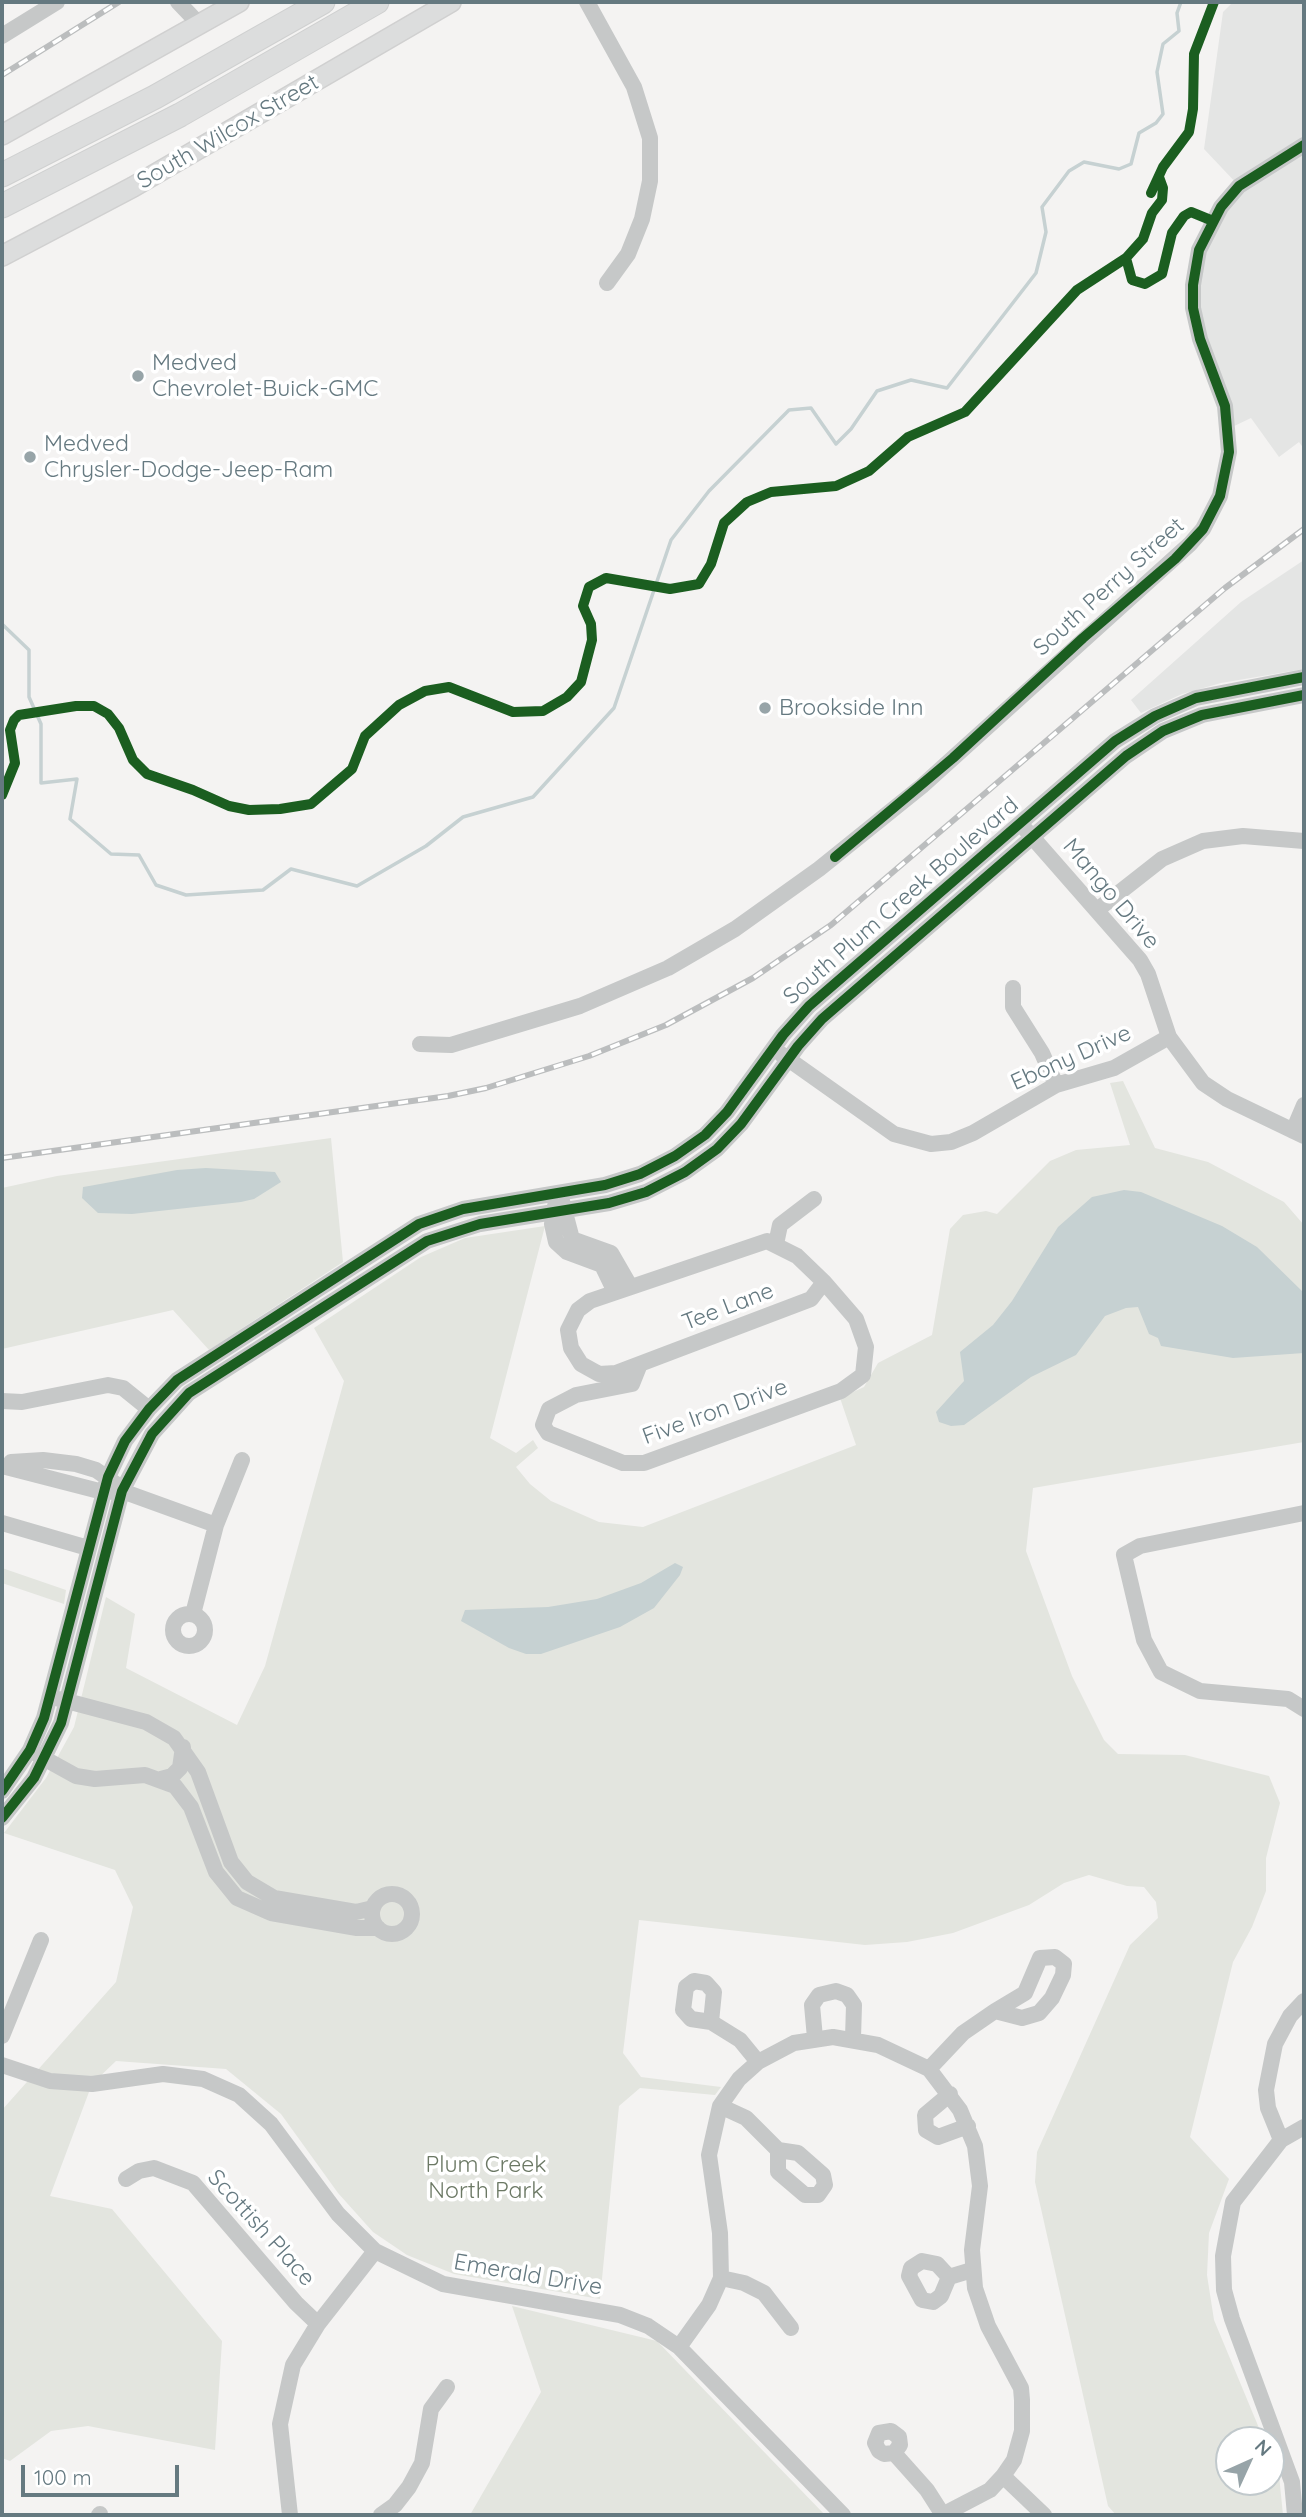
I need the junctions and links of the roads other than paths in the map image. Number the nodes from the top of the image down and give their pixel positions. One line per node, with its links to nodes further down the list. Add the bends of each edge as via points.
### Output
1 (57, 2): 9 (street)
2 (178, 2): 8 (street)
3 (239, 2): 8 (main road)
4 (323, 2): 12 (highway, via 155,97)
5 (377, 2): 13 (highway, via 180,115)
6 (452, 2): 14 (main road, South Wilcox Street, via 134,187)
7 (587, 2): 15 (street, via 634,86 649,138 650,181 642,219 628,254)
8 (200, 25): 10 (main road)
9 (2, 36)
10 (2, 135)
11 (1304, 145): 24 (street, South Perry Street, via 1239,186 1221,207 1199,250 1193,285 1195,323 1225,407 1229,452 1220,496 1203,529 1175,559 953,758 835,857 735,929 627,987 500,1032 451,1045)
12 (2, 175)
13 (2, 206)
14 (2, 256)
15 (607, 283)
16 (1304, 677): 18 (street, South Plum Creek Boulevard, via 1209,695 1155,716 1115,741)
17 (1304, 695): 19 (street, South Plum Creek Boulevard, via 1213,712 1163,731 1126,755)
18 (1020, 823): 19 (street, Mango Drive); 25 (street, South Plum Creek Boulevard, via 829,988)
19 (1032, 837): 21 (street, Mango Drive); 26 (street, South Plum Creek Boulevard, via 841,1002)
20 (1304, 841): 21 (street, via 1243,836 1203,841 1162,859)
21 (1097, 910): 23 (street, Mango Drive, via 1148,974)
22 (1013, 988): 27 (street, via 1013,1007)
23 (1169, 1037): 27 (street, Ebony Drive, via 1114,1068); 29 (street, Mango Drive, via 1203,1083)
24 (420, 1044)
25 (774, 1048): 26 (street, Ebony Drive); 30 (street, South Plum Creek Boulevard, via 723,1118 675,1156 622,1180)
26 (789, 1059): 27 (street, Ebony Drive, via 894,1135 931,1144 973,1133); 32 (street, South Plum Creek Boulevard, via 741,1124 702,1160 646,1192)
27 (1056, 1085)
28 (1304, 1105): 29 (street)
29 (1299, 1133)
30 (558, 1193): 32 (street); 38 (street, South Plum Creek Boulevard, via 463,1209 402,1233 195,1366)
31 (814, 1199): 33 (street, via 780,1225)
32 (559, 1212): 35 (street, via 554,1235 561,1248 602,1265); 42 (street, South Plum Creek Boulevard, via 467,1227 427,1241 210,1377 152,1434)
33 (776, 1244): 34 (street, via 797,1256); 35 (street, via 767,1241)
34 (824, 1282): 36 (street, Tee Lane, via 811,1299); 36 (street, Five Iron Drive, via 856,1319 866,1347 863,1375 841,1391 644,1463 623,1463 548,1433 543,1425 549,1409 576,1395 632,1384)
35 (623, 1289): 36 (street, Tee Lane, via 578,1310 568,1331 571,1348 581,1364 599,1374)
36 (640, 1364)
37 (2, 1401): 38 (street, via 22,1402 108,1385 123,1388)
38 (149, 1409): 41 (street, South Plum Creek Boulevard, via 125,1441)
39 (242, 1460): 45 (street)
40 (2, 1464): 41 (street, via 61,1461)
41 (106, 1484): 42 (street); 46 (street, South Plum Creek Boulevard)
42 (122, 1491): 45 (street); 49 (street, South Plum Creek Boulevard)
43 (1304, 1513): 50 (street, via 1140,1546 1124,1555 1144,1640 1161,1672 1200,1690 1287,1699)
44 (2, 1523): 46 (street)
45 (216, 1525): 47 (street)
46 (88, 1548): 48 (street, South Plum Creek Boulevard)
47 (193, 1614)
48 (49, 1696): 49 (street); 52 (street, South Plum Creek Boulevard)
49 (66, 1702): 51 (street, via 146,1722 164,1729); 53 (street, South Plum Creek Boulevard)
50 (1304, 1709)
51 (183, 1747): 54 (street, via 180,1768); 57 (street, via 198,1772 231,1862 247,1882 274,1898 356,1912)
52 (30, 1751): 53 (street); 55 (street, South Plum Creek Boulevard)
53 (46, 1759): 54 (street, via 76,1776); 56 (street, South Plum Creek Boulevard)
54 (161, 1779): 58 (street, via 184,1795 216,1872 237,1898 271,1913)
55 (2, 1791)
56 (2, 1818)
57 (373, 1909): 58 (street); 58 (street, via 379,1899 393,1894 406,1899 412,1908 405,1930 392,1934)
58 (378, 1928)
59 (41, 1940): 63 (street)
60 (1304, 2001): 73 (street, via 1275,2044 1266,2090)
61 (995, 2011): 61 (street, via 1022,2018 1039,2013 1052,1998 1064,1964 1055,1957 1040,1958 1025,1993); 68 (street, via 962,2033)
62 (710, 2022): 66 (street, via 732,2033)
63 (2, 2036)
64 (815, 2038): 65 (street); 65 (street, via 812,2005 819,1995 836,1991 847,1995 854,2006); 66 (street, via 794,2043)
65 (853, 2038): 68 (street)
66 (758, 2062): 70 (street)
67 (2, 2065): 76 (street, Emerald Drive, via 50,2081 92,2084 163,2074 203,2078 239,2095 271,2124 338,2214)
68 (929, 2069): 69 (street)
69 (950, 2094): 71 (street); 71 (street, via 925,2115 926,2130 938,2137)
70 (720, 2106): 74 (street, via 746,2118); 79 (street, via 709,2155)
71 (968, 2126): 77 (street, via 980,2186)
72 (1304, 2127): 73 (street)
73 (1281, 2140): 91 (street, via 1233,2202 1223,2256 1224,2290 1292,2482)
74 (778, 2150)
75 (126, 2179): 80 (street, Scottish Place, via 154,2168 193,2183)
76 (375, 2251): 80 (street); 82 (street, Emerald Drive, via 443,2284 620,2315 648,2326)
77 (972, 2270): 78 (street); 85 (street, via 988,2326 1020,2388 1022,2431 1014,2460)
78 (949, 2277)
79 (721, 2278): 81 (street, via 764,2293); 82 (street, via 709,2305)
80 (318, 2324): 86 (street, via 293,2364 280,2424)
81 (791, 2328)
82 (679, 2347): 88 (street, Emerald Drive)
83 (447, 2387): 87 (street, via 431,2409 422,2463 395,2505)
84 (894, 2453): 89 (street, via 928,2490)
85 (1003, 2476): 89 (street, via 972,2501); 90 (street)
86 (290, 2515)
87 (381, 2515)
88 (843, 2515)
89 (942, 2515)
90 (1044, 2515)
91 (1295, 2515)

